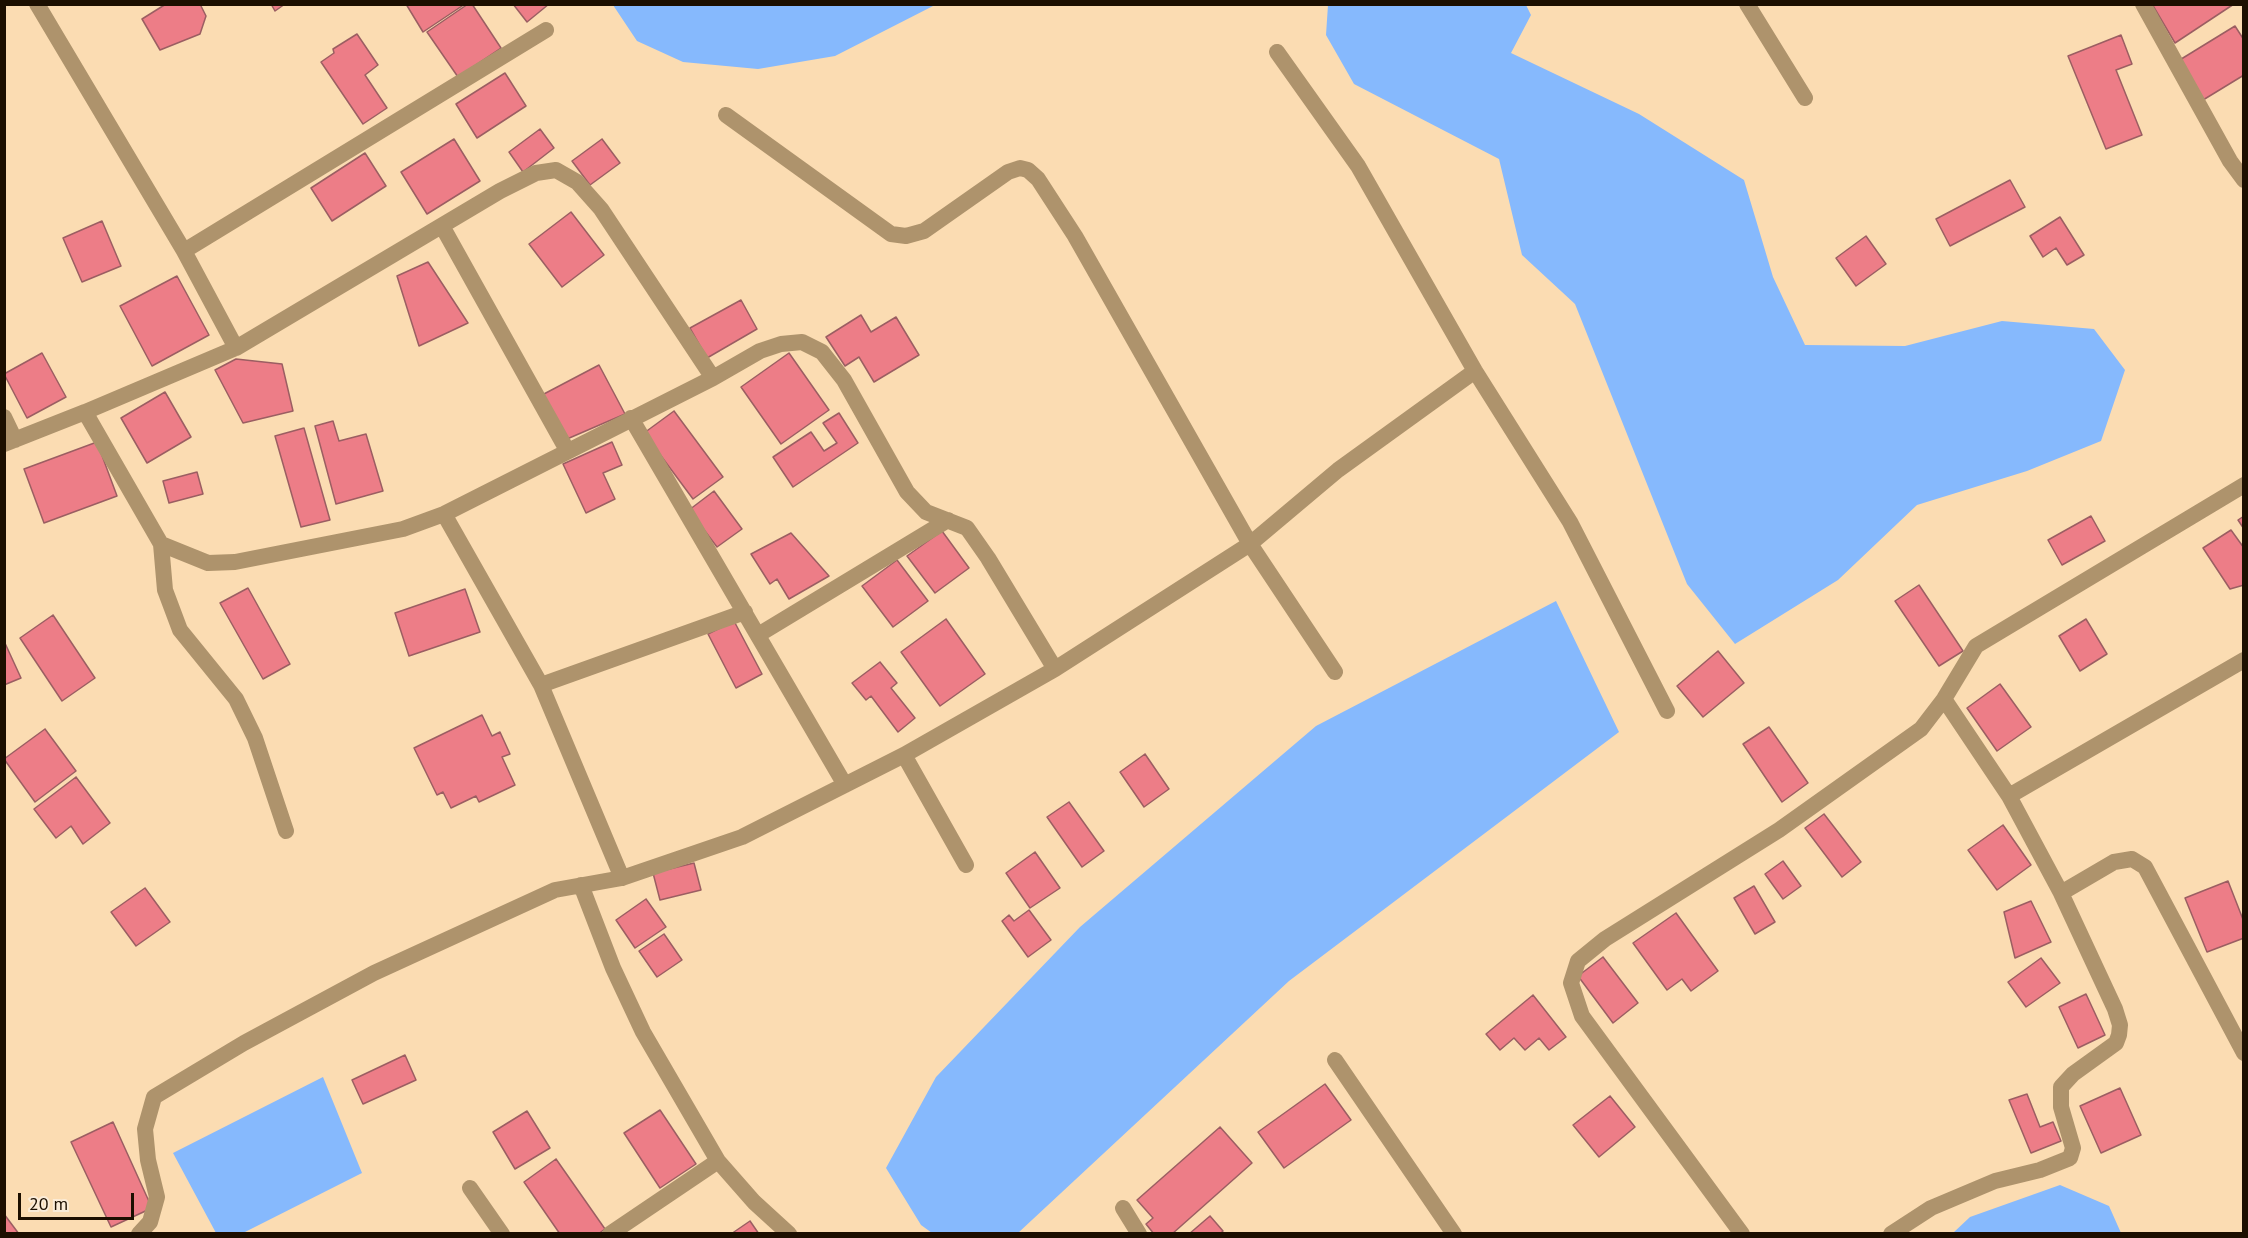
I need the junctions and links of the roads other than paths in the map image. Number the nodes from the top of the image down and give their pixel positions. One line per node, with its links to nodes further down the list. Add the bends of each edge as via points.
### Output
1 (37, 4): 10 (street)
2 (1747, 4): 6 (street)
3 (2144, 4): 8 (street)
4 (546, 30): 10 (street)
5 (1277, 52): 12 (street, via 1358,166)
6 (1805, 98)
7 (726, 115): 23 (street, via 891,234 906,236 924,231 997,177 1014,170 1028,170 1075,236)
8 (2244, 180)
9 (442, 226): 11 (street); 13 (street, via 536,173 556,170 577,182 601,209); 18 (street)
10 (184, 252): 11 (street)
11 (236, 348): 14 (street)
12 (1475, 371): 23 (street, via 1338,470); 31 (street, via 1570,522)
13 (713, 378): 16 (street); 21 (street, via 760,351 781,344 802,342 822,352 844,380 907,492 926,512)
14 (85, 412): 17 (street); 22 (street)
15 (4, 417): 17 (street)
16 (631, 418): 18 (street); 24 (street)
17 (10, 442)
18 (567, 450): 20 (street)
19 (2244, 485): 30 (street, via 1976,646)
20 (444, 514): 22 (street, via 403,529 235,562 208,563); 29 (street)
21 (948, 520): 25 (street); 27 (street, via 967,528)
22 (161, 544): 35 (street, via 165,590 180,630 236,699 255,738)
23 (1250, 544): 27 (street); 28 (street)
24 (745, 612): 25 (street); 29 (street)
25 (758, 635): 33 (street)
26 (2244, 660): 34 (street)
27 (1055, 669): 32 (street)
28 (1335, 672)
29 (541, 685): 37 (street)
30 (1944, 699): 34 (street); 51 (street, via 1921,729 1779,830 1605,939 1578,961 1571,983 1582,1016)
31 (1667, 711)
32 (904, 755): 33 (street); 36 (street)
33 (845, 785): 37 (street, via 742,837)
34 (2009, 796): 39 (street)
35 (286, 831)
36 (966, 865)
37 (622, 878): 38 (street)
38 (581, 885): 42 (street, via 643,1032); 45 (street, via 555,890 374,973 154,1097 145,1129 157,1197 150,1222)
39 (2061, 893): 40 (street, via 2114,862 2132,859 2145,867); 52 (street, via 2120,1025 2116,1043 2061,1087 2061,1107 2073,1149 2070,1158 1995,1181 1931,1208)
40 (2244, 1053)
41 (1335, 1060): 50 (street)
42 (718, 1161): 47 (street); 48 (street, via 754,1202)
43 (470, 1188): 46 (street)
44 (1123, 1208): 49 (street)
45 (139, 1233)
46 (502, 1233)
47 (610, 1233)
48 (789, 1233)
49 (1139, 1233)
50 (1454, 1233)
51 (1742, 1233)
52 (1891, 1233)

